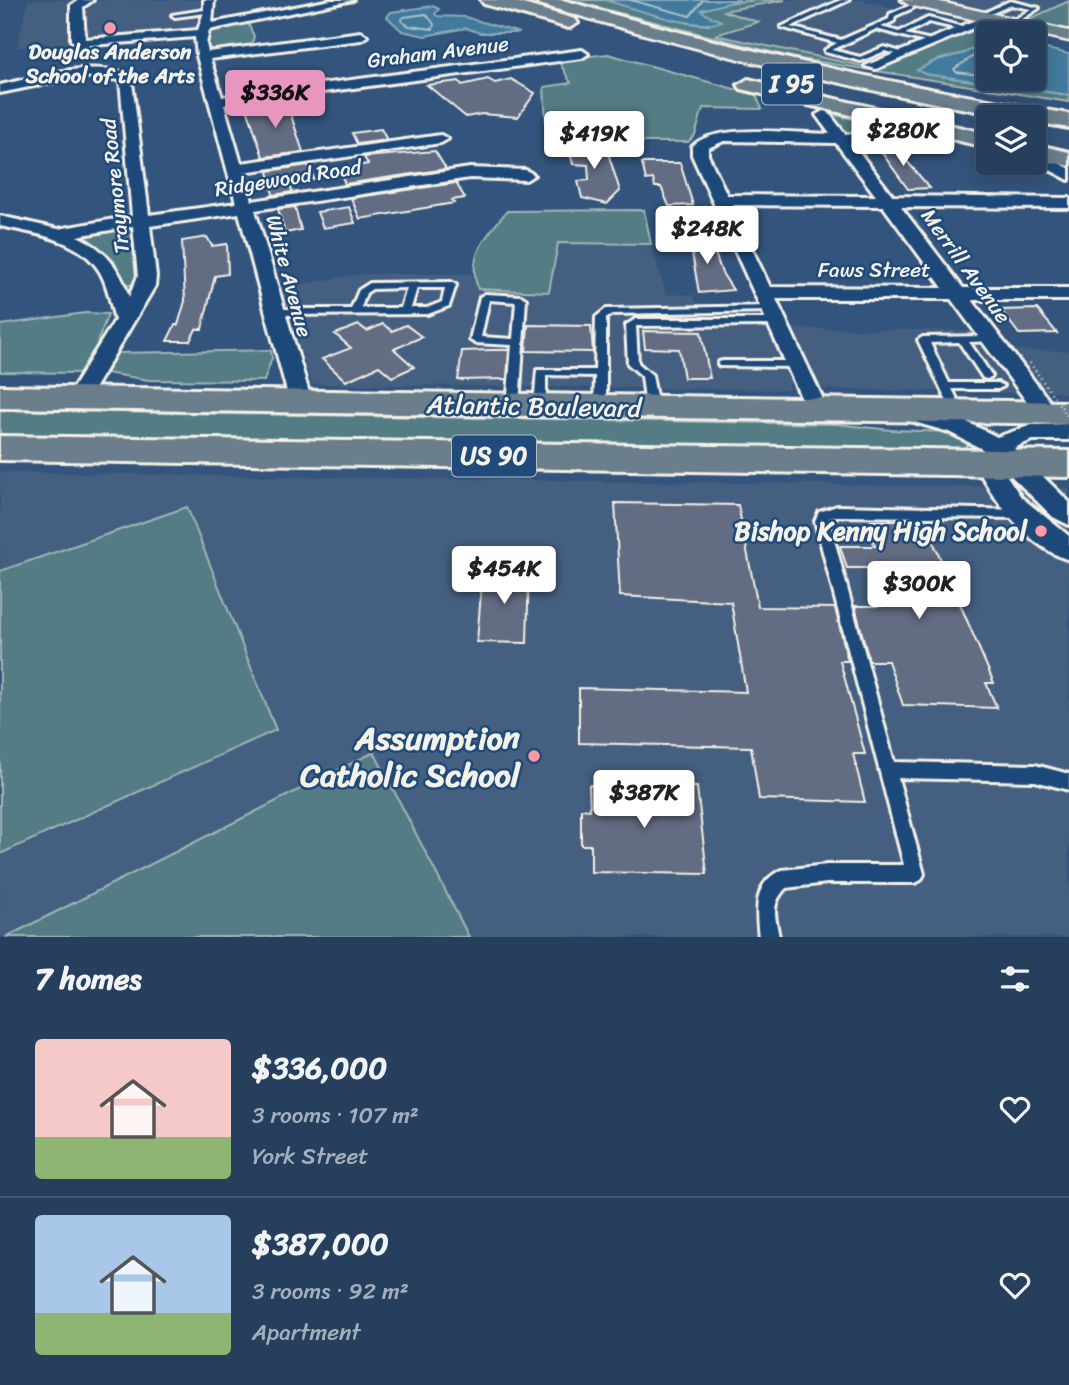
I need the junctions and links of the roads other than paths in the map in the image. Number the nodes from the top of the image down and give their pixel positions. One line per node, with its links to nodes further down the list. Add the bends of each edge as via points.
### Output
1 (88, 0): 16 (street, via 77,5 77,40 83,43)
2 (348, 0): 7 (street)
3 (490, 0): 34 (highway, I 95, via 702,62)
4 (545, 0): 14 (highway, I 95)
5 (846, 0): 22 (lane, via 784,27)
6 (882, 0): 8 (main road)
7 (316, 3): 16 (street)
8 (910, 3): 13 (main road); 15 (lane)
9 (210, 6): 10 (lane); 16 (street, White Avenue)
10 (175, 15)
11 (977, 21): 12 (lane, via 1010,2 1036,8)
12 (1016, 21)
13 (975, 22): 18 (lane, via 928,20); 23 (street)
14 (628, 26): 32 (highway, via 836,69); 35 (highway, I 95, via 827,76)
15 (875, 27): 18 (lane); 22 (lane)
16 (202, 31): 27 (street, White Avenue)
17 (1046, 31): 20 (main road)
18 (900, 34): 23 (lane)
19 (361, 36): 27 (street)
20 (1069, 36)
21 (1046, 37): 24 (main road)
22 (842, 42): 26 (lane, via 827,51 860,59 884,49)
23 (933, 42): 26 (street)
24 (1069, 43)
25 (582, 54): 31 (street, Graham Avenue)
26 (905, 54): 28 (street)
27 (203, 56): 31 (street, White Avenue)
28 (872, 66)
29 (723, 78): 37 (highway)
30 (0, 89): 52 (street, Traymore Road, via 92,72 126,78)
31 (216, 102): 44 (street, White Avenue)
32 (1069, 105)
33 (823, 115): 40 (street, Merrill Avenue)
34 (976, 121)
35 (1069, 121)
36 (1046, 134): 38 (highway)
37 (976, 138)
38 (1069, 138)
39 (442, 139): 44 (street)
40 (841, 139): 41 (street); 47 (street, via 724,137 703,144 700,155); 48 (street, Merrill Avenue)
41 (938, 140)
42 (1046, 154): 43 (highway)
43 (1064, 160): 46 (street)
44 (235, 169): 50 (street, White Avenue)
45 (526, 175): 50 (street, Ridgewood Road, via 470,173)
46 (1069, 175)
47 (722, 200): 48 (street); 57 (street)
48 (888, 200): 49 (street); 55 (street, Merrill Avenue)
49 (1069, 203)
50 (247, 207): 52 (street, Ridgewood Road); 58 (street, White Avenue)
51 (0, 221): 53 (street, Ridgewood Road)
52 (143, 222): 53 (street, Ridgewood Road); 61 (street, Traymore Road, via 147,276)
53 (58, 234): 61 (street, Ridgewood Road, via 96,253 108,267)
54 (413, 285): 59 (lane, via 370,286 362,292); 60 (lane); 60 (lane, via 451,285 440,309)
55 (957, 293): 56 (street, Faws Street); 57 (street, Faws Street); 62 (street, Merrill Avenue)
56 (1069, 294)
57 (770, 308): 66 (street); 69 (lane, via 610,312 601,317); 75 (lane, via 631,325 632,364 647,375)
58 (276, 312): 59 (lane); 73 (street, White Avenue)
59 (355, 312): 60 (lane)
60 (405, 312)
61 (124, 319): 72 (street, Traymore Road)
62 (991, 338): 63 (lane); 78 (street, Merrill Avenue)
63 (962, 339): 67 (lane); 71 (lane, via 923,340)
64 (519, 342): 64 (lane, via 475,340 485,297 520,299); 74 (lane)
65 (723, 364): 66 (lane)
66 (797, 364): 76 (street)
67 (987, 376)
68 (998, 386): 71 (lane)
69 (600, 390): 74 (highway, Atlantic Boulevard / US 90); 75 (highway, Atlantic Boulevard / US 90)
70 (0, 397): 72 (highway, Atlantic Boulevard / US 90)
71 (952, 398): 77 (highway, Atlantic Boulevard / US 90); 78 (highway, Atlantic Boulevard / US 90)
72 (77, 399): 73 (highway, Atlantic Boulevard / US 90)
73 (301, 403): 74 (highway, Atlantic Boulevard / US 90)
74 (527, 406)
75 (652, 407): 76 (highway, Atlantic Boulevard / US 90)
76 (817, 410): 77 (highway, Atlantic Boulevard / US 90)
77 (884, 411): 80 (street, via 940,419)
78 (1063, 419): 80 (street, via 1011,437)
79 (0, 448): 80 (highway, US 90)
80 (1000, 458): 81 (highway, US 90); 82 (street, via 1000,493); 83 (street)
81 (1069, 464)
82 (1019, 513): 84 (street); 85 (lane, via 837,511 824,515)
83 (1069, 516)
84 (1069, 550)
85 (888, 770): 86 (lane, via 1035,773); 87 (lane, via 915,874 782,879 768,894)
86 (1069, 782)
87 (769, 937)

